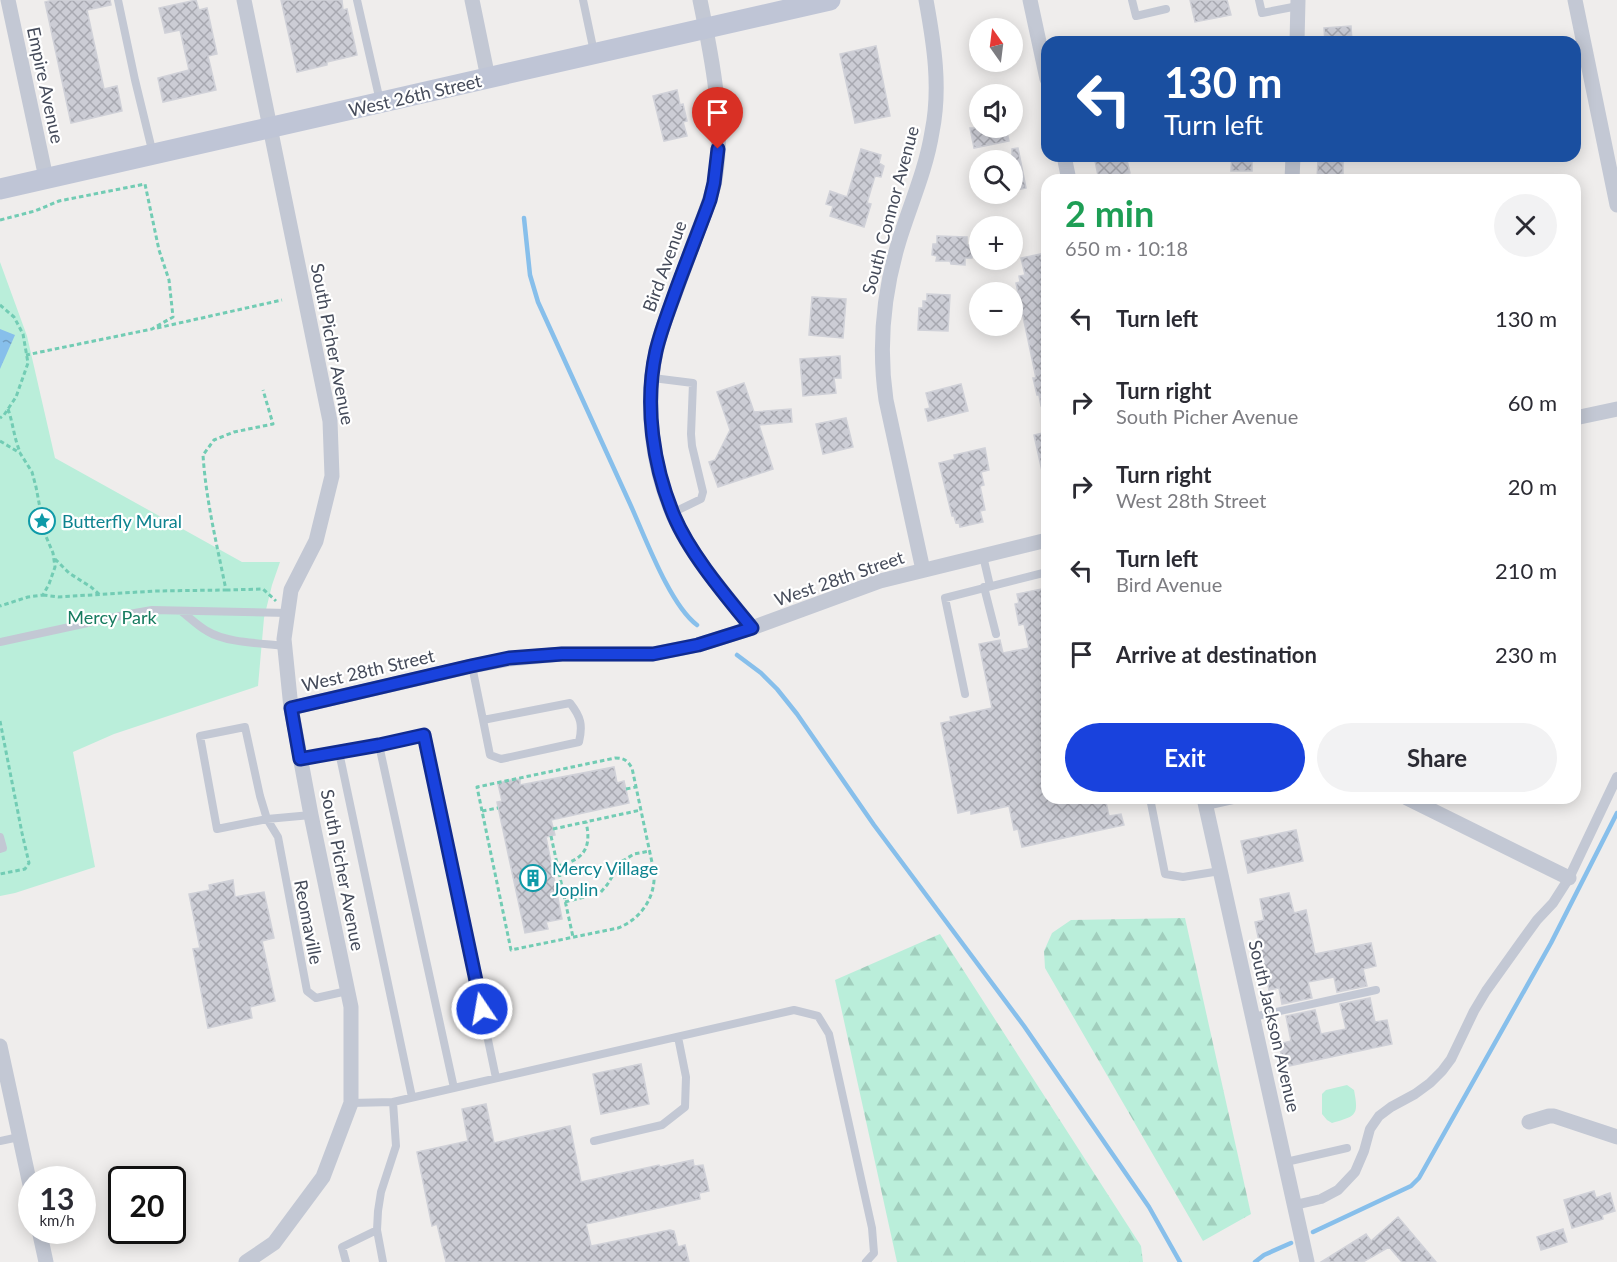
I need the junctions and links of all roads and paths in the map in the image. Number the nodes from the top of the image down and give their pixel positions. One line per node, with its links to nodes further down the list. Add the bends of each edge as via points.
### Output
1 (8, 0): 24 (street, Empire Avenue)
2 (118, 0): 23 (lane)
3 (244, 0): 22 (street, South Picher Avenue)
4 (357, 0): 21 (lane)
5 (472, 0): 20 (street)
6 (584, 0): 19 (lane)
7 (700, 0): 16 (street, Bird Avenue)
8 (926, 0): 44 (street, South Connor Avenue, via 935,53 935,116 928,152 890,272 882,351 886,400)
9 (1030, 0): 18 (street)
10 (1132, 0): 15 (lane, via 1136,16)
11 (1260, 0): 14 (lane, via 1263,13)
12 (1575, 0): 26 (street)
13 (818, 1): 16 (main road, West 26th Street)
14 (1298, 3): 17 (street)
15 (1166, 9)
16 (706, 28): 19 (main road, West 26th Street); 32 (street, Bird Avenue, via 717,103 714,183 663,324)
17 (1297, 36)
18 (1041, 51)
19 (594, 54): 20 (main road, West 26th Street)
20 (488, 78): 21 (main road, West 26th Street)
21 (380, 102): 22 (main road, West 26th Street)
22 (271, 127): 23 (main road, West 26th Street); 52 (street, South Picher Avenue, via 330,421 332,476 316,541 291,590)
23 (153, 154): 24 (main road, West 26th Street)
24 (46, 178): 25 (main road, West 26th Street)
25 (0, 189)
26 (1617, 205)
27 (0, 220): 30 (path, via 35,212 59,201 145,184 159,250 170,280 173,317)
28 (282, 300): 30 (path)
29 (0, 304): 31 (path, via 14,317 23,334)
30 (152, 329): 31 (path)
31 (26, 355): 34 (path, via 28,363)
32 (652, 378): 40 (street, Bird Avenue, via 653,441); 40 (lane, via 693,383 692,446 704,492 701,499)
33 (263, 390): 47 (path, via 273,424 214,440 203,455)
34 (8, 409): 37 (path); 39 (path)
35 (1617, 409): 36 (street)
36 (1581, 417)
37 (0, 418)
38 (0, 441): 39 (path)
39 (20, 453): 43 (path, via 32,472)
40 (672, 513): 53 (street, Bird Avenue, via 707,570)
41 (1041, 542): 42 (street, West 28th Street)
42 (983, 556): 44 (street, West 28th Street); 46 (lane)
43 (54, 557): 48 (path, via 55,567); 49 (path)
44 (923, 570): 53 (street, West 28th Street, via 880,581)
45 (1041, 573): 46 (lane)
46 (987, 586): 54 (lane); 58 (lane, via 945,598)
47 (226, 590): 49 (path); 52 (path, via 263,589)
48 (42, 595): 49 (path); 50 (path)
49 (100, 595)
50 (0, 606)
51 (181, 611): 52 (lane); 55 (lane, via 152,610); 56 (lane, via 218,636)
52 (288, 613): 56 (street, South Picher Avenue)
53 (752, 628): 57 (street, West 28th Street, via 653,654 562,654)
54 (996, 634)
55 (0, 642)
56 (285, 646): 59 (street, South Picher Avenue)
57 (471, 666): 59 (street, West 28th Street); 60 (lane)
58 (965, 694)
59 (291, 708): 65 (street, South Picher Avenue)
60 (483, 720): 60 (lane, via 490,755 501,759 579,742 582,729 579,714 570,703)
61 (0, 721): 62 (path)
62 (1, 729): 85 (path, via 29,863 25,869)
63 (379, 745): 64 (lane); 94 (lane, via 424,735); 95 (lane)
64 (339, 752): 65 (lane); 96 (lane)
65 (300, 759): 75 (street, South Picher Avenue)
66 (1617, 777): 86 (street)
67 (636, 787): 68 (path); 73 (path); 74 (path, via 628,762 615,758 477,787)
68 (626, 789)
69 (1151, 804): 84 (lane, via 1165,874 1183,877)
70 (1205, 804): 84 (street, South Jackson Avenue)
71 (1419, 804): 86 (street)
72 (498, 808): 74 (path)
73 (641, 810): 77 (path); 82 (path)
74 (482, 811): 88 (path, via 511,950)
75 (311, 815): 76 (lane, Reomaville); 90 (street, South Picher Avenue)
76 (267, 819): 76 (lane, Reomaville, via 217,829 200,736 244,727); 90 (lane, Reomaville, via 278,837 307,991 316,998)
77 (585, 822): 78 (path); 83 (path, via 586,848 574,862)
78 (553, 829)
79 (551, 836): 83 (path)
80 (0, 837): 81 (lane)
81 (0, 849)
82 (650, 851): 87 (path, via 621,861 600,892); 88 (path, via 655,879 652,894 638,915 618,928)
83 (557, 866): 87 (path)
84 (1220, 870): 91 (street, South Jackson Avenue)
85 (0, 874)
86 (1569, 878): 107 (street, via 1480,1001 1442,1071 1415,1094 1379,1116 1370,1129 1355,1172 1338,1190)
87 (565, 902): 88 (path)
88 (573, 937)
89 (1376, 990): 91 (lane)
90 (347, 991): 98 (street, South Picher Avenue, via 351,1007)
91 (1253, 1017): 105 (street, South Jackson Avenue)
92 (678, 1037): 94 (lane); 103 (lane, via 686,1077 685,1107 662,1125); 114 (lane, via 794,1010 818,1016 829,1034 872,1228 874,1253)
93 (0, 1046): 100 (street)
94 (496, 1078): 95 (lane)
95 (454, 1088): 96 (lane)
96 (412, 1097): 97 (lane)
97 (393, 1102): 98 (lane); 108 (lane, via 396,1146 381,1192)
98 (351, 1103): 111 (street, South Picher Avenue, via 323,1177 274,1243)
99 (1529, 1122): 101 (street, via 1554,1116)
100 (19, 1137): 102 (lane); 106 (street)
101 (1617, 1137)
102 (0, 1141)
103 (594, 1141)
104 (1347, 1149): 105 (lane)
105 (1286, 1162): 107 (street, South Jackson Avenue)
106 (26, 1166)
107 (1295, 1205): 115 (street, South Jackson Avenue)
108 (377, 1230): 112 (lane, via 342,1247); 113 (lane)
109 (42, 1244): 110 (street)
110 (46, 1262)
111 (246, 1262)
112 (346, 1262)
113 (383, 1262)
114 (866, 1262)
115 (1307, 1262)

